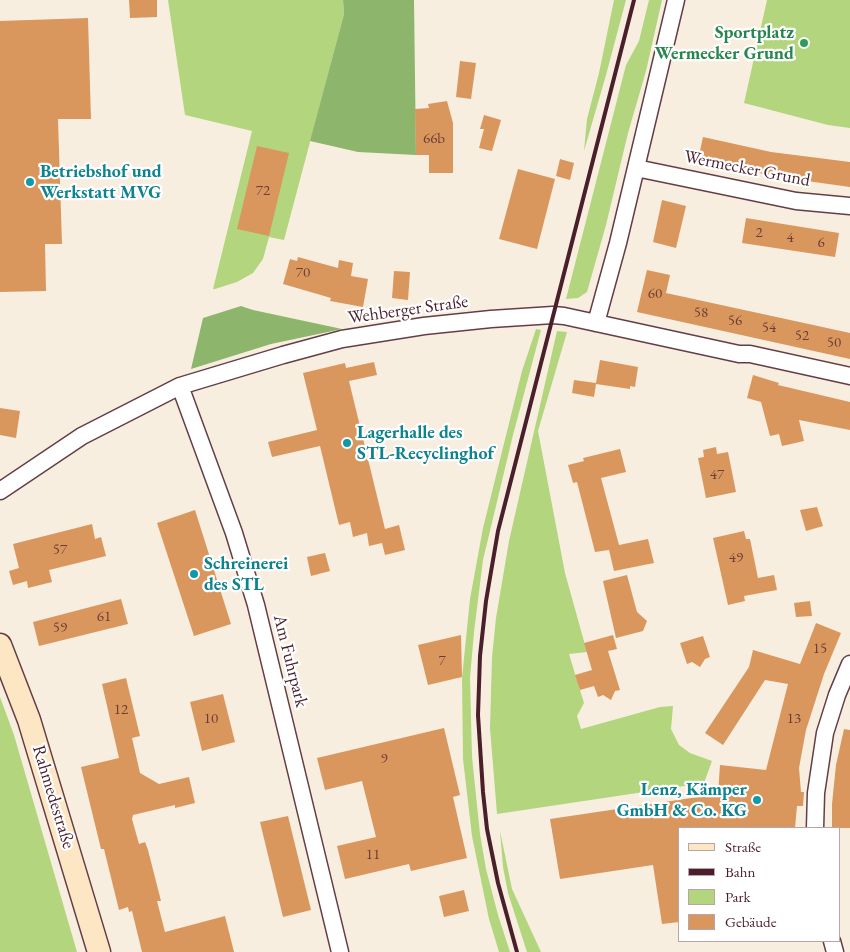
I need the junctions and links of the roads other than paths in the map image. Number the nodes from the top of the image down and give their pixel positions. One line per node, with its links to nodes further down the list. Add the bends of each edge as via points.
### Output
1 (676, 0): 2 (street)
2 (636, 168): 3 (street, Wermecker Grund, via 796,201); 4 (street)
3 (850, 206)
4 (596, 323): 5 (street, Wehberger Straße); 6 (street, Wehberger Straße, via 564,316 527,316 368,334)
5 (850, 376)
6 (180, 386): 7 (street, Wehberger Straße, via 82,436); 12 (street, Am Fuhrpark, via 254,597)
7 (0, 491)
8 (0, 645): 11 (main road, Rahmedestraße, via 29,720)
9 (850, 664): 10 (street, via 825,733 816,793)
10 (815, 827)
11 (99, 952)
12 (340, 952)

